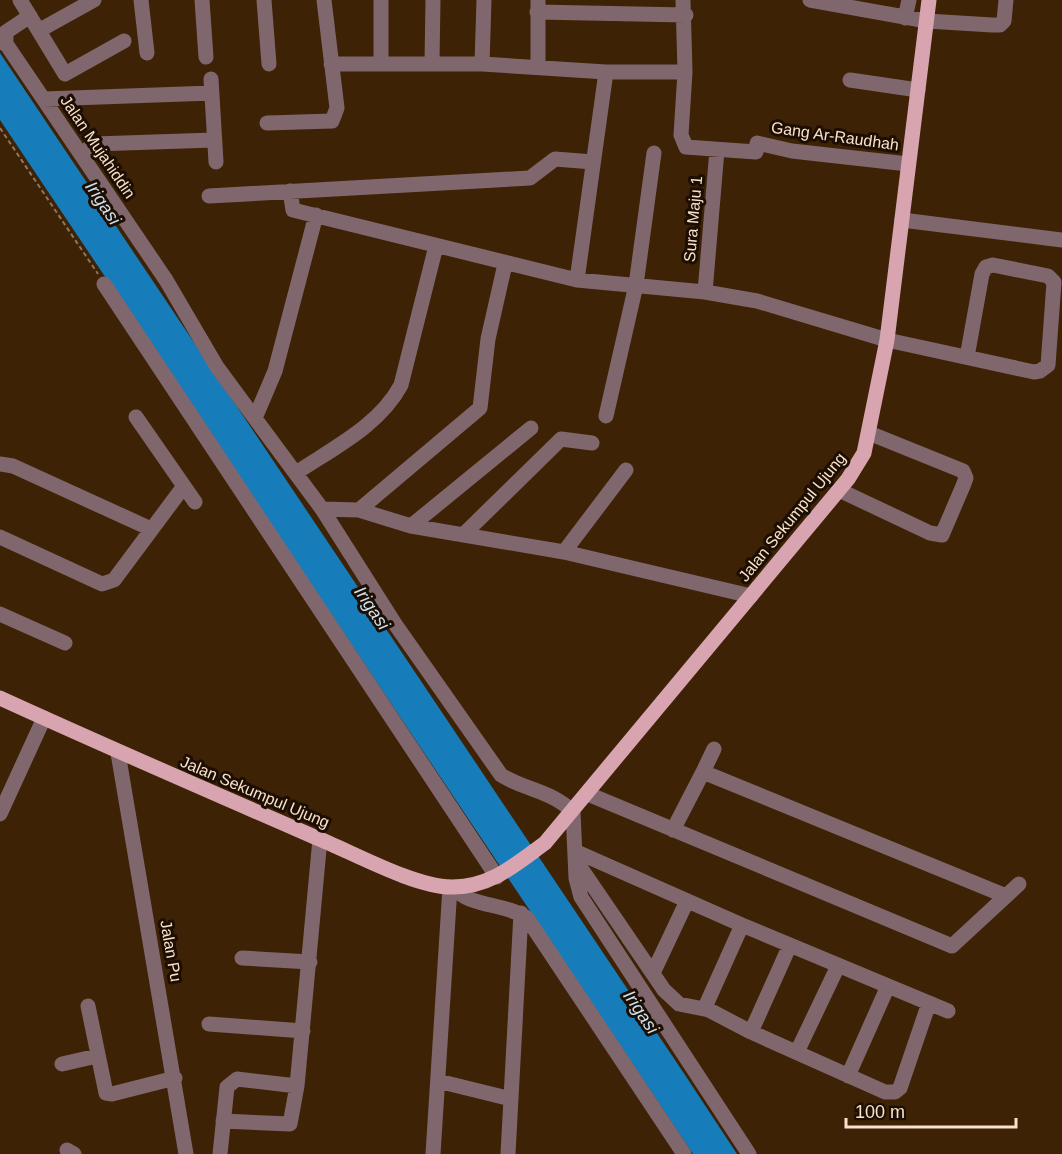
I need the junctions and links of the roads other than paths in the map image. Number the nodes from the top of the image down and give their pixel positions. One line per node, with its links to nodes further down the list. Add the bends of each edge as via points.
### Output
1 (20, 0): 17 (street)
2 (94, 0): 20 (street)
3 (141, 0): 23 (street)
4 (202, 0): 24 (street)
5 (264, 0): 27 (street)
6 (324, 0): 28 (street)
7 (381, 0): 25 (street)
8 (433, 0): 26 (street)
9 (483, 0): 29 (street)
10 (810, 0): 14 (street)
11 (909, 0): 18 (street)
12 (929, 0): 19 (main road, Jalan Sekumpul Ujung)
13 (1006, 0): 19 (street, via 1004,21 999,25)
14 (845, 3): 18 (street)
15 (537, 6): 16 (street); 30 (street)
16 (684, 8): 32 (street)
17 (30, 16): 20 (street); 21 (street, via 6,32)
18 (905, 18): 19 (street)
19 (927, 21): 34 (main road, Jalan Sekumpul Ujung)
20 (40, 30): 22 (street, via 65,74)
21 (3, 40): 35 (street, Jalan Mujahiddin)
22 (124, 41)
23 (147, 52)
24 (206, 57)
25 (381, 63): 26 (street); 28 (street)
26 (432, 63): 29 (street)
27 (269, 64)
28 (331, 64): 36 (street, via 337,108 332,122)
29 (482, 64): 30 (street)
30 (538, 67): 31 (street)
31 (606, 72): 32 (street); 42 (street)
32 (685, 72): 38 (street, via 681,142 686,147)
33 (850, 80): 34 (street)
34 (918, 90): 43 (main road, Jalan Sekumpul Ujung)
35 (44, 99): 37 (street, via 212,86); 40 (street, Jalan Mujahiddin)
36 (267, 123)
37 (214, 140): 40 (street, via 94,144); 41 (street)
38 (717, 150): 43 (street, Gang Ar-Raudhah, via 756,152 757,143 792,151); 54 (street, Sura Maju 1)
39 (654, 153): 53 (street)
40 (82, 154): 59 (street, Jalan Mujahiddin, via 166,280 217,367)
41 (216, 162)
42 (593, 162): 44 (street, via 555,159 530,178); 51 (street)
43 (908, 164): 47 (main road, Jalan Sekumpul Ujung)
44 (290, 191): 45 (street); 46 (street, via 293,210)
45 (209, 196)
46 (316, 215): 49 (street); 59 (street, via 275,371)
47 (902, 220): 48 (street); 55 (main road, Jalan Sekumpul Ujung)
48 (1062, 240)
49 (436, 246): 50 (street); 65 (street, via 401,385 391,404)
50 (506, 264): 51 (street); 70 (street, via 488,339 480,408)
51 (577, 280): 53 (street)
52 (104, 284): 90 (street)
53 (636, 285): 54 (street); 57 (street)
54 (705, 292): 55 (street, via 757,301)
55 (887, 340): 56 (street); 61 (main road, Jalan Sekumpul Ujung)
56 (967, 357): 56 (street, via 1034,372 1045,369 1054,282 1048,276 986,267)
57 (606, 416)
58 (136, 417): 66 (street)
59 (255, 418): 65 (street, Jalan Mujahiddin)
60 (531, 428): 71 (street)
61 (869, 433): 67 (main road, Jalan Sekumpul Ujung, via 860,462); 67 (street, via 963,471 966,478 942,534 930,533)
62 (592, 443): 73 (street, via 561,438)
63 (0, 464): 72 (street, via 13,466)
64 (626, 470): 75 (street)
65 (296, 473): 69 (street, Jalan Mujahiddin)
66 (184, 486): 68 (street); 72 (street)
67 (839, 490): 76 (main road, Jalan Sekumpul Ujung)
68 (195, 502)
69 (322, 509): 70 (street); 85 (street, Jalan Mujahiddin, via 394,624 501,775 561,800)
70 (359, 510): 71 (street)
71 (411, 526): 73 (street)
72 (151, 529): 74 (street, via 114,580 102,584)
73 (464, 534): 75 (street)
74 (0, 537)
75 (564, 552): 76 (street)
76 (751, 596): 84 (main road, Jalan Sekumpul Ujung)
77 (0, 614): 78 (street)
78 (65, 643)
79 (0, 698): 80 (main road, Jalan Sekumpul Ujung)
80 (44, 718): 82 (main road, Jalan Sekumpul Ujung); 86 (street)
81 (714, 749): 83 (street)
82 (118, 753): 88 (main road, Jalan Sekumpul Ujung); 114 (street, Jalan Pu)
83 (703, 772): 87 (street); 93 (street)
84 (588, 794): 85 (main road, Jalan Sekumpul Ujung); 87 (street)
85 (573, 812): 89 (street); 90 (main road, Jalan Sekumpul Ujung, via 545,843)
86 (0, 814)
87 (673, 830): 93 (street, via 952,946)
88 (320, 839): 92 (main road, Jalan Sekumpul Ujung, via 422,881); 99 (street)
89 (577, 856): 94 (street); 101 (street); 124 (street, via 577,887 581,897)
90 (499, 875): 92 (main road, Jalan Sekumpul Ujung, via 484,883)
91 (1019, 884): 93 (street)
92 (452, 887): 95 (street, via 463,897); 115 (street)
93 (1006, 896)
94 (687, 901): 96 (street); 101 (street)
95 (521, 913): 117 (street); 119 (street)
96 (742, 925): 97 (street); 105 (street, via 706,1005)
97 (790, 945): 100 (street); 109 (street)
98 (242, 958): 99 (street)
99 (310, 962): 108 (street)
100 (838, 966): 102 (street); 110 (street)
101 (653, 973): 105 (street, via 679,1004)
102 (888, 986): 103 (street); 113 (street)
103 (929, 1003): 106 (street); 113 (street, via 900,1088 885,1092)
104 (88, 1006): 111 (street)
105 (709, 1010): 109 (street)
106 (948, 1011)
107 (209, 1024): 108 (street)
108 (303, 1031): 116 (street)
109 (752, 1032): 110 (street)
110 (797, 1052): 113 (street)
111 (97, 1056): 112 (street); 114 (street, via 109,1094)
112 (62, 1064)
113 (848, 1076)
114 (175, 1078): 120 (street, Jalan Pu)
115 (438, 1081): 117 (street); 122 (street)
116 (297, 1086): 118 (street, via 290,1124); 118 (street, via 237,1079 227,1087)
117 (511, 1099): 123 (street)
118 (223, 1121): 121 (street)
119 (681, 1152)
120 (186, 1154)
121 (220, 1154)
122 (433, 1154)
123 (508, 1154)
124 (749, 1154)

